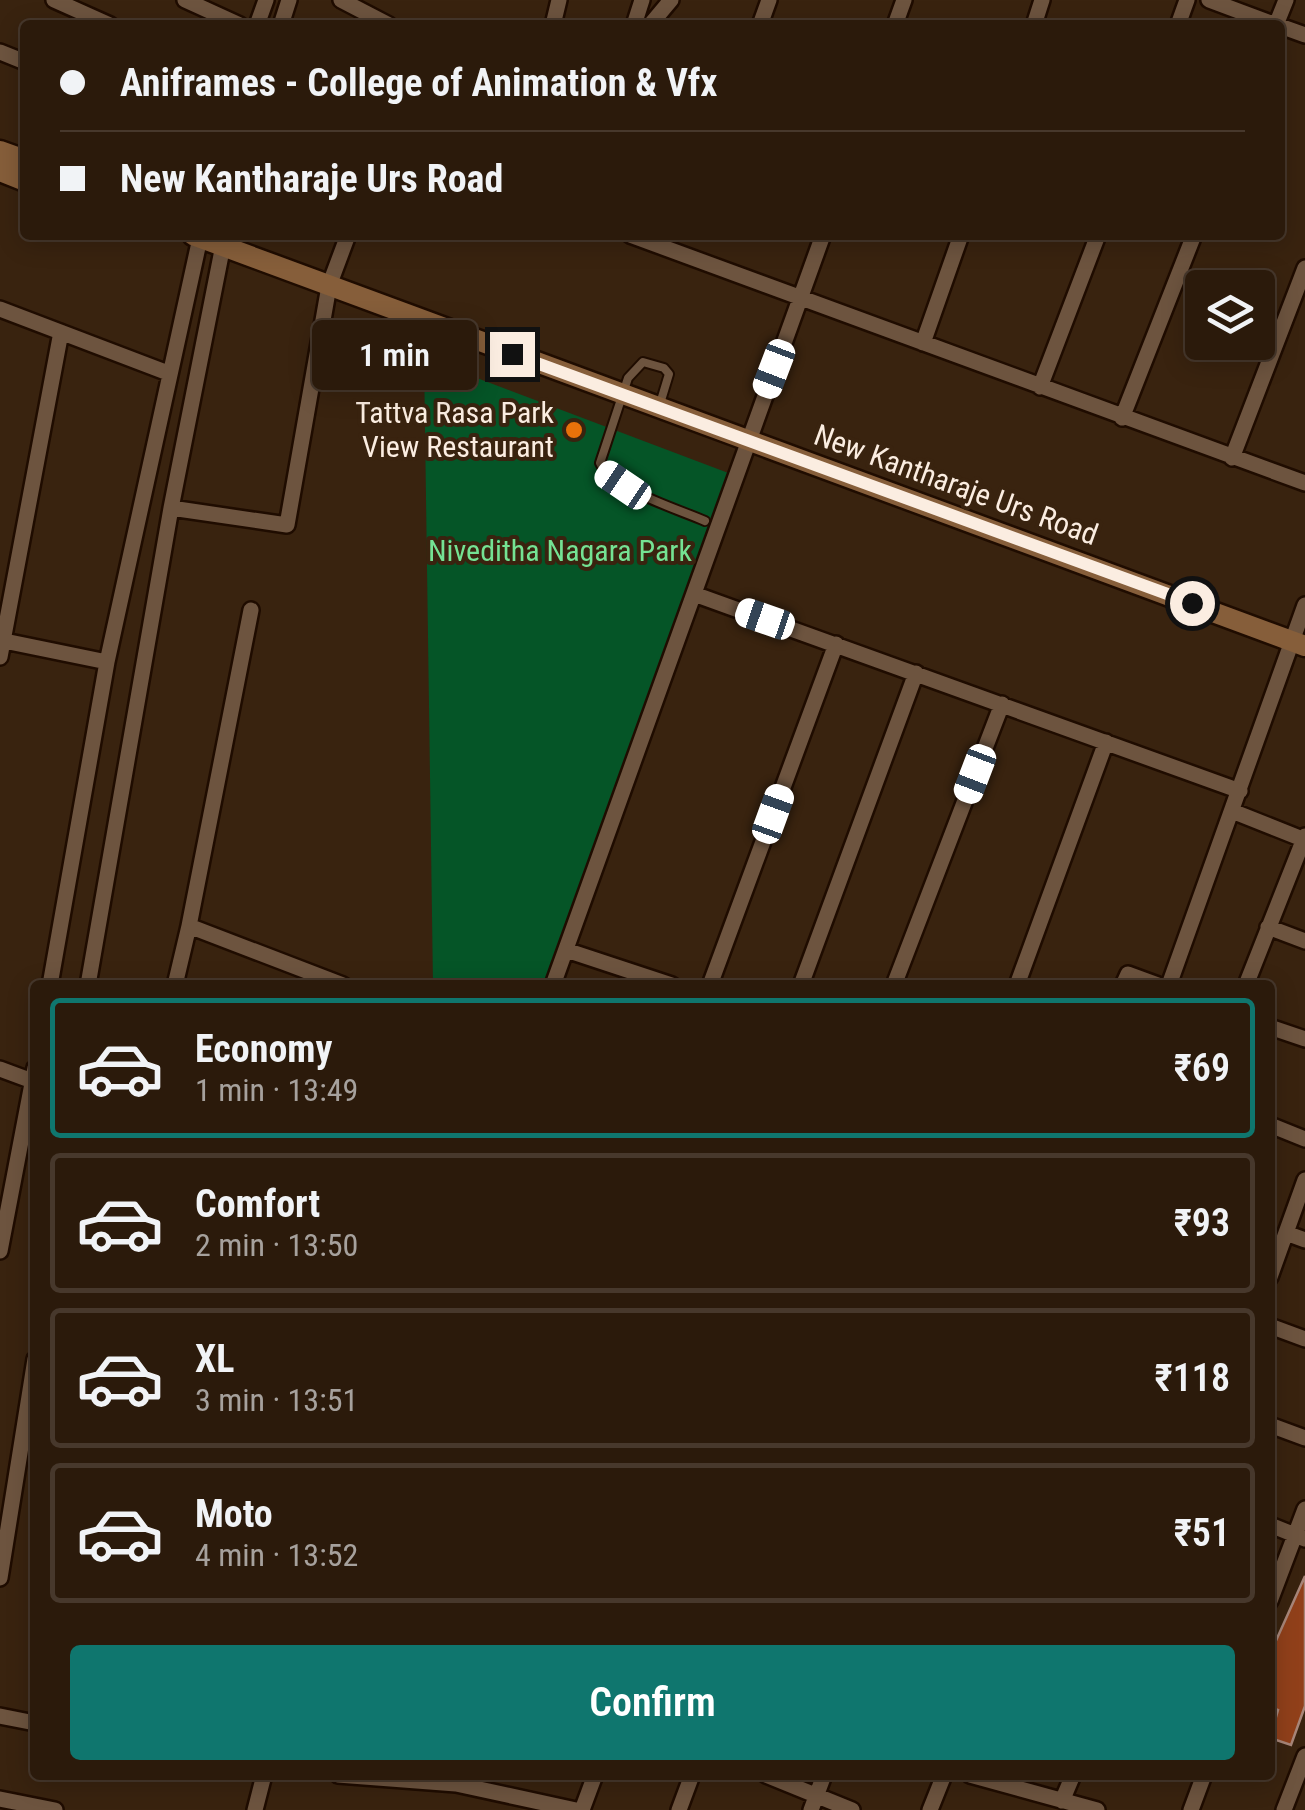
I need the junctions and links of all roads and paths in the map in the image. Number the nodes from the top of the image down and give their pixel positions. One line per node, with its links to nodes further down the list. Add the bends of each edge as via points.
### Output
1 (54, 0): 6 (street)
2 (341, 0): 8 (street)
3 (671, 0): 9 (street)
4 (1209, 0): 10 (street)
5 (192, 3): 7 (street)
6 (99, 20)
7 (229, 20)
8 (379, 20)
9 (654, 20)
10 (1263, 20)
11 (196, 240): 27 (street)
12 (346, 240): 22 (street)
13 (644, 240): 20 (street)
14 (680, 240): 20 (street)
15 (822, 240): 23 (street)
16 (959, 240): 26 (street)
17 (1096, 240): 28 (street)
18 (1192, 240): 31 (street)
19 (224, 241): 22 (main road, New Kantharaje Urs Road); 35 (street)
20 (676, 251): 23 (street)
21 (1305, 268): 33 (street)
22 (329, 286): 29 (main road, New Kantharaje Urs Road); 35 (street, via 287,526)
23 (802, 297): 26 (street); 32 (street)
24 (0, 309): 25 (street)
25 (61, 332): 27 (street); 42 (street)
26 (923, 344): 28 (street)
27 (168, 373): 43 (street)
28 (1040, 388): 31 (street)
29 (623, 394): 30 (main road, New Kantharaje Urs Road); 30 (lane, via 635,366 654,364 669,374); 36 (lane, via 602,451 604,472)
30 (659, 407): 32 (main road, New Kantharaje Urs Road)
31 (1122, 418): 33 (street)
32 (747, 441): 37 (street); 40 (main road, New Kantharaje Urs Road)
33 (1232, 458): 34 (street)
34 (1305, 483)
35 (170, 508): 55 (street)
36 (706, 520)
37 (694, 594): 41 (street); 53 (street)
38 (1305, 605): 40 (street)
39 (250, 610): 50 (street)
40 (1299, 643): 47 (street)
41 (836, 644): 44 (street); 60 (street)
42 (1, 646): 43 (street)
43 (107, 662): 54 (street)
44 (916, 673): 45 (street); 61 (street)
45 (1002, 704): 46 (street); 62 (street)
46 (1106, 742): 47 (street); 63 (street)
47 (1240, 791): 48 (street)
48 (1232, 811): 49 (street); 64 (street)
49 (1305, 838): 51 (street)
50 (189, 926): 56 (street); 57 (street)
51 (1268, 927): 52 (street); 65 (street)
52 (1305, 941)
53 (566, 950): 58 (street); 59 (street)
54 (51, 980)
55 (89, 980)
56 (176, 980)
57 (330, 980)
58 (555, 980)
59 (657, 980)
60 (712, 980)
61 (804, 980)
62 (896, 980)
63 (1019, 980)
64 (1171, 980)
65 (1248, 980)
66 (1275, 1029): 67 (street)
67 (1305, 1040)
68 (0, 1069): 69 (street)
69 (30, 1076)
70 (30, 1093): 74 (street)
71 (1275, 1127): 72 (street)
72 (1305, 1138)
73 (1305, 1180): 75 (street)
74 (5, 1191): 77 (street)
75 (1286, 1233): 76 (street); 78 (street)
76 (1305, 1240)
77 (0, 1251)
78 (1275, 1263)
79 (1275, 1328): 80 (street)
80 (1305, 1339)
81 (30, 1390): 87 (street)
82 (1275, 1427): 83 (street)
83 (1305, 1438)
84 (1305, 1509): 86 (street)
85 (1275, 1527): 86 (street)
86 (1300, 1537): 88 (street)
87 (0, 1578)
88 (1275, 1590)
89 (0, 1716): 90 (street)
90 (30, 1723)
91 (1305, 1756): 112 (street)
92 (263, 1780): 105 (street)
93 (458, 1780): 106 (street)
94 (593, 1780): 106 (street)
95 (690, 1780): 107 (street)
96 (775, 1780): 102 (street)
97 (942, 1780): 109 (street)
98 (985, 1780): 103 (street)
99 (1068, 1780): 103 (street)
100 (1202, 1780): 111 (street)
101 (0, 1799): 104 (street)
102 (814, 1802): 108 (street)
103 (1052, 1803): 110 (street)
104 (55, 1810)
105 (256, 1810)
106 (579, 1810)
107 (679, 1810)
108 (852, 1810)
109 (930, 1810)
110 (1097, 1810)
111 (1191, 1810)
112 (1284, 1810)

